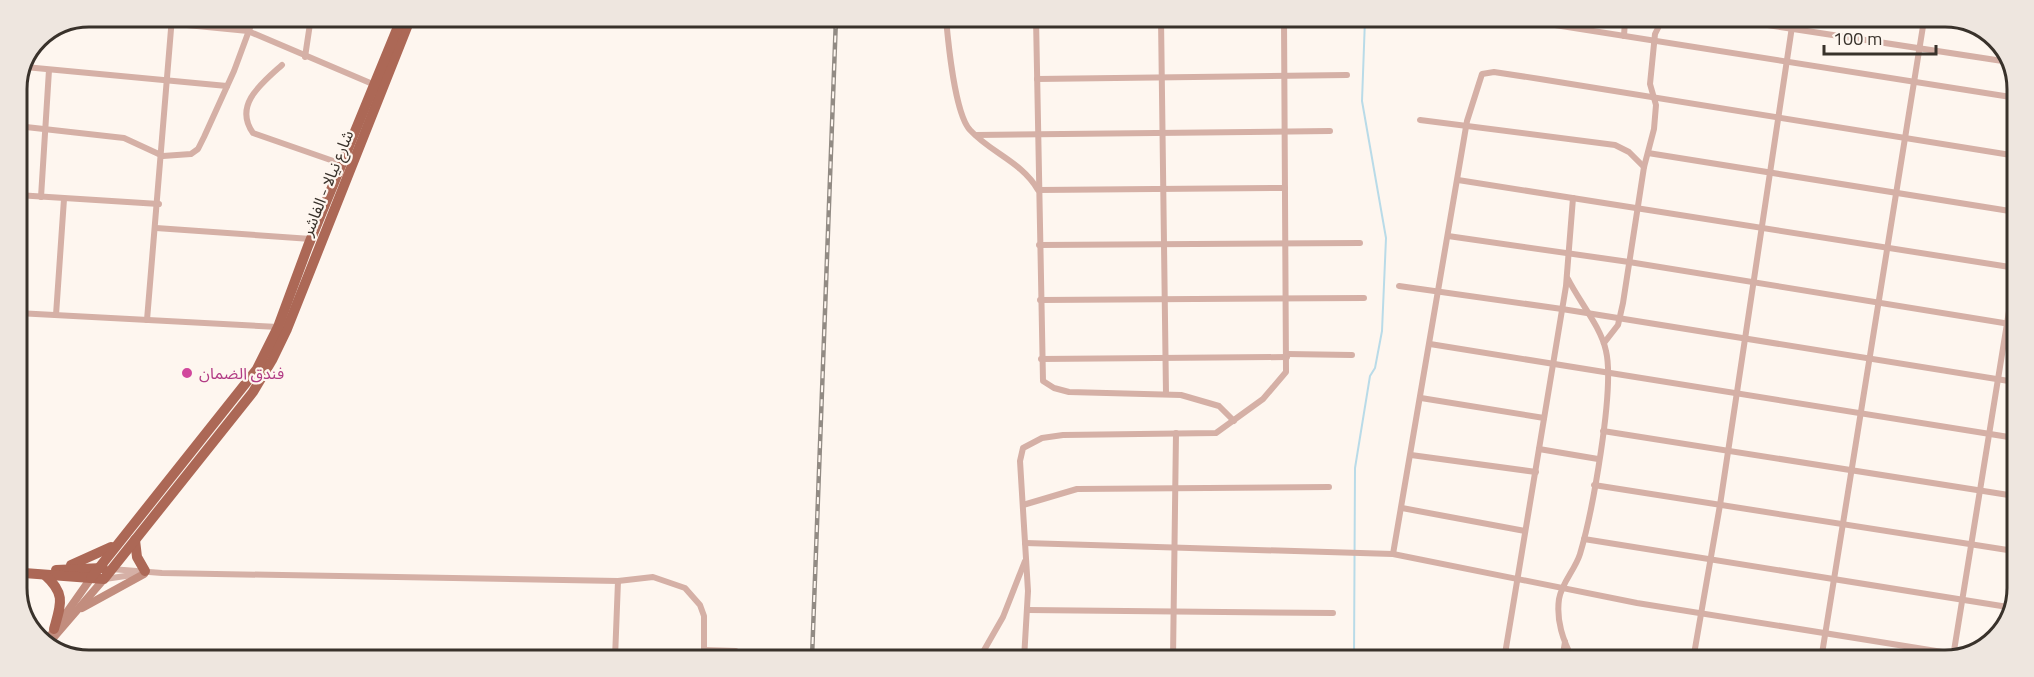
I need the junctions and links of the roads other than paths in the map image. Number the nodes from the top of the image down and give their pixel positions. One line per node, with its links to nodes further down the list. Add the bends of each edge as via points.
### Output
1 (172, 27): 32 (street)
2 (220, 27): 17 (street)
3 (250, 27): 17 (street)
4 (310, 27): 21 (street)
5 (398, 27): 34 (highway, شارع نيالا - الفاشر)
6 (406, 27): 34 (highway, شارع نيالا - الفاشر)
7 (947, 27): 45 (street, via 953,80 963,117)
8 (1036, 27): 30 (street)
9 (1161, 27): 29 (street)
10 (1283, 27): 27 (street)
11 (1567, 27): 18 (street)
12 (1625, 27): 18 (street)
13 (1659, 27): 19 (street)
14 (1793, 27): 23 (street)
15 (1810, 27): 20 (street)
16 (1923, 27): 20 (street)
17 (248, 31): 21 (street); 33 (street)
18 (1624, 36): 19 (street)
19 (1654, 41): 23 (street); 36 (street, via 1650,84)
20 (1920, 47): 22 (street); 31 (street)
21 (305, 57): 34 (street)
22 (2000, 60)
23 (1787, 62): 31 (street); 37 (street)
24 (282, 65): 51 (street, via 249,98 246,123 253,133)
25 (31, 68): 26 (street)
26 (49, 70): 32 (street); 41 (street)
27 (1284, 75): 28 (street); 29 (street); 42 (street)
28 (1347, 75)
29 (1161, 76): 30 (street); 44 (street)
30 (1037, 79): 46 (street)
31 (1914, 81): 35 (street); 47 (street)
32 (169, 82): 33 (street); 50 (street)
33 (227, 86): 50 (street, via 198,148 191,154)
34 (377, 86): 51 (highway, شارع نيالا - الفاشر)
35 (2007, 96)
36 (1655, 99): 37 (street); 39 (street, via 1487,72 1477,86); 48 (street, via 1656,116)
37 (1778, 117): 47 (street); 53 (street)
38 (1420, 120): 39 (street)
39 (1466, 127): 52 (street, via 1615,145); 54 (street)
40 (27, 128): 41 (street)
41 (44, 131): 50 (street, via 124,138); 60 (street)
42 (1285, 132): 43 (street); 44 (street); 55 (street)
43 (1330, 132)
44 (1161, 134): 46 (street); 56 (street)
45 (975, 135): 46 (street); 57 (street, via 1024,170)
46 (1037, 135): 57 (street)
47 (1905, 138): 49 (street); 58 (street)
48 (1648, 153): 52 (street); 53 (street)
49 (2007, 154)
50 (163, 156): 63 (street)
51 (346, 166): 69 (highway, شارع نيالا - الفاشر)
52 (1644, 167): 64 (street)
53 (1770, 173): 58 (street); 66 (street)
54 (1458, 180): 61 (street); 68 (street)
55 (1285, 188): 56 (street); 72 (street)
56 (1161, 189): 57 (street); 71 (street)
57 (1038, 190): 73 (street)
58 (1897, 192): 65 (street); 74 (street)
59 (27, 196): 60 (street)
60 (41, 198): 62 (street)
61 (1573, 198): 64 (street); 75 (street)
62 (64, 199): 63 (street); 91 (street)
63 (159, 204): 67 (street)
64 (1637, 207): 66 (street); 76 (street)
65 (2007, 210)
66 (1762, 227): 74 (street); 79 (street)
67 (156, 228): 69 (street); 93 (street)
68 (1448, 236): 75 (street); 81 (street)
69 (316, 240): 86 (highway, شارع نيالا - الفاشر)
70 (1360, 243): 72 (street)
71 (1162, 244): 72 (street); 73 (street); 84 (street)
72 (1286, 244): 85 (street)
73 (1039, 245): 83 (street)
74 (1888, 247): 77 (street); 87 (street)
75 (1570, 253): 76 (street); 78 (street)
76 (1629, 262): 79 (street); 92 (street)
77 (2007, 267)
78 (1567, 278): 88 (street); 89 (street)
79 (1753, 283): 87 (street); 96 (street)
80 (1398, 286): 81 (street)
81 (1439, 292): 88 (street); 98 (street)
82 (1364, 298): 85 (street)
83 (1040, 300): 84 (street); 103 (street)
84 (1163, 300): 85 (street); 102 (street)
85 (1286, 300): 100 (street)
86 (293, 301): 95 (highway, شارع نيالا - الفاشر); 101 (highway, شارع نيالا - الفاشر)
87 (1879, 303): 94 (street); 104 (street)
88 (1562, 309): 89 (street); 105 (street)
89 (1586, 313): 92 (street); 97 (street)
90 (27, 314): 91 (street)
91 (56, 315): 93 (street)
92 (1620, 319): 96 (street); 97 (street)
93 (147, 320): 95 (street)
94 (2007, 324): 107 (street)
95 (278, 327): 101 (highway, شارع نيالا - الفاشر)
96 (1745, 339): 104 (street); 109 (street)
97 (1604, 343): 106 (street)
98 (1430, 344): 105 (street); 111 (street)
99 (1352, 355): 100 (street)
100 (1287, 356): 102 (street); 114 (street, via 1281,381)
101 (268, 358): 129 (highway)
102 (1165, 358): 103 (street); 110 (street)
103 (1041, 359): 110 (street, via 1043,381 1061,390)
104 (1870, 359): 107 (street); 112 (street)
105 (1553, 364): 106 (street); 113 (street)
106 (1608, 371): 109 (street); 115 (street)
107 (1998, 379): 108 (street); 117 (street)
108 (2007, 381)
109 (1736, 393): 112 (street); 120 (street)
110 (1166, 394): 114 (street, via 1212,402)
111 (1421, 398): 113 (street); 121 (street)
112 (1861, 413): 117 (street); 123 (street)
113 (1544, 417): 119 (street)
114 (1234, 421): 116 (street, via 1212,434)
115 (1603, 430): 120 (street); 122 (street)
116 (1176, 433): 127 (street); 131 (street, via 1077,434 1034,441 1020,455)
117 (1989, 434): 118 (street); 128 (street)
118 (2007, 437)
119 (1539, 449): 122 (street); 124 (street)
120 (1728, 449): 123 (street); 132 (street)
121 (1411, 455): 124 (street); 133 (street)
122 (1598, 459): 125 (street)
123 (1852, 469): 128 (street); 134 (street)
124 (1536, 472): 135 (street)
125 (1594, 485): 132 (street); 136 (street)
126 (1329, 487): 127 (street)
127 (1176, 488): 131 (street, via 1077,489); 141 (street)
128 (1980, 490): 130 (street); 140 (street)
129 (167, 492): 137 (highway); 139 (highway)
130 (2007, 495)
131 (1023, 505): 138 (street)
132 (1720, 505): 134 (street); 145 (street)
133 (1402, 507): 135 (street); 143 (street)
134 (1844, 524): 140 (street); 156 (street)
135 (1525, 531): 153 (street)
136 (1584, 539): 145 (street); 158 (street)
137 (135, 540): 147 (highway); 150 (highway, via 137,557)
138 (1025, 543): 141 (street); 144 (street)
139 (117, 544): 146 (highway); 148 (highway, via 93,558)
140 (1971, 544): 142 (street); 159 (street)
141 (1175, 548): 143 (street); 162 (street)
142 (2007, 550)
143 (1393, 554): 153 (street)
144 (1026, 558): 161 (street); 174 (street, via 1003,617)
145 (1711, 559): 156 (street); 165 (street)
146 (98, 568): 147 (highway); 148 (highway); 154 (highway)
147 (110, 568): 150 (street); 155 (highway)
148 (56, 570): 149 (highway)
149 (27, 572)
150 (148, 572): 155 (street); 157 (street); 163 (main road)
151 (27, 574): 152 (highway)
152 (45, 575): 154 (highway); 166 (highway, via 61,597)
153 (1516, 577): 158 (street); 177 (street)
154 (91, 578): 155 (highway); 166 (main road)
155 (104, 579): 163 (main road)
156 (1834, 580): 159 (street); 167 (street)
157 (618, 581): 172 (street); 173 (street, via 653,577 685,588 704,616)
158 (1562, 589): 165 (street); 170 (street, via 1558,612)
159 (1962, 599): 160 (street); 171 (street)
160 (2004, 606)
161 (1028, 610): 162 (street); 175 (street)
162 (1174, 611): 164 (street); 176 (street)
163 (77, 612): 169 (main road)
164 (1333, 613)
165 (1702, 614): 167 (street); 180 (street)
166 (54, 629): 168 (main road)
167 (1826, 633): 181 (street); 182 (street)
168 (50, 636)
169 (52, 638)
170 (1565, 642): 178 (street); 179 (street)
171 (1957, 648)
172 (615, 650)
173 (704, 650)
174 (984, 650)
175 (1025, 650)
176 (1173, 650)
177 (1505, 650)
178 (1564, 650)
179 (1569, 650)
180 (1695, 650)
181 (1823, 650)
182 (1922, 650)

